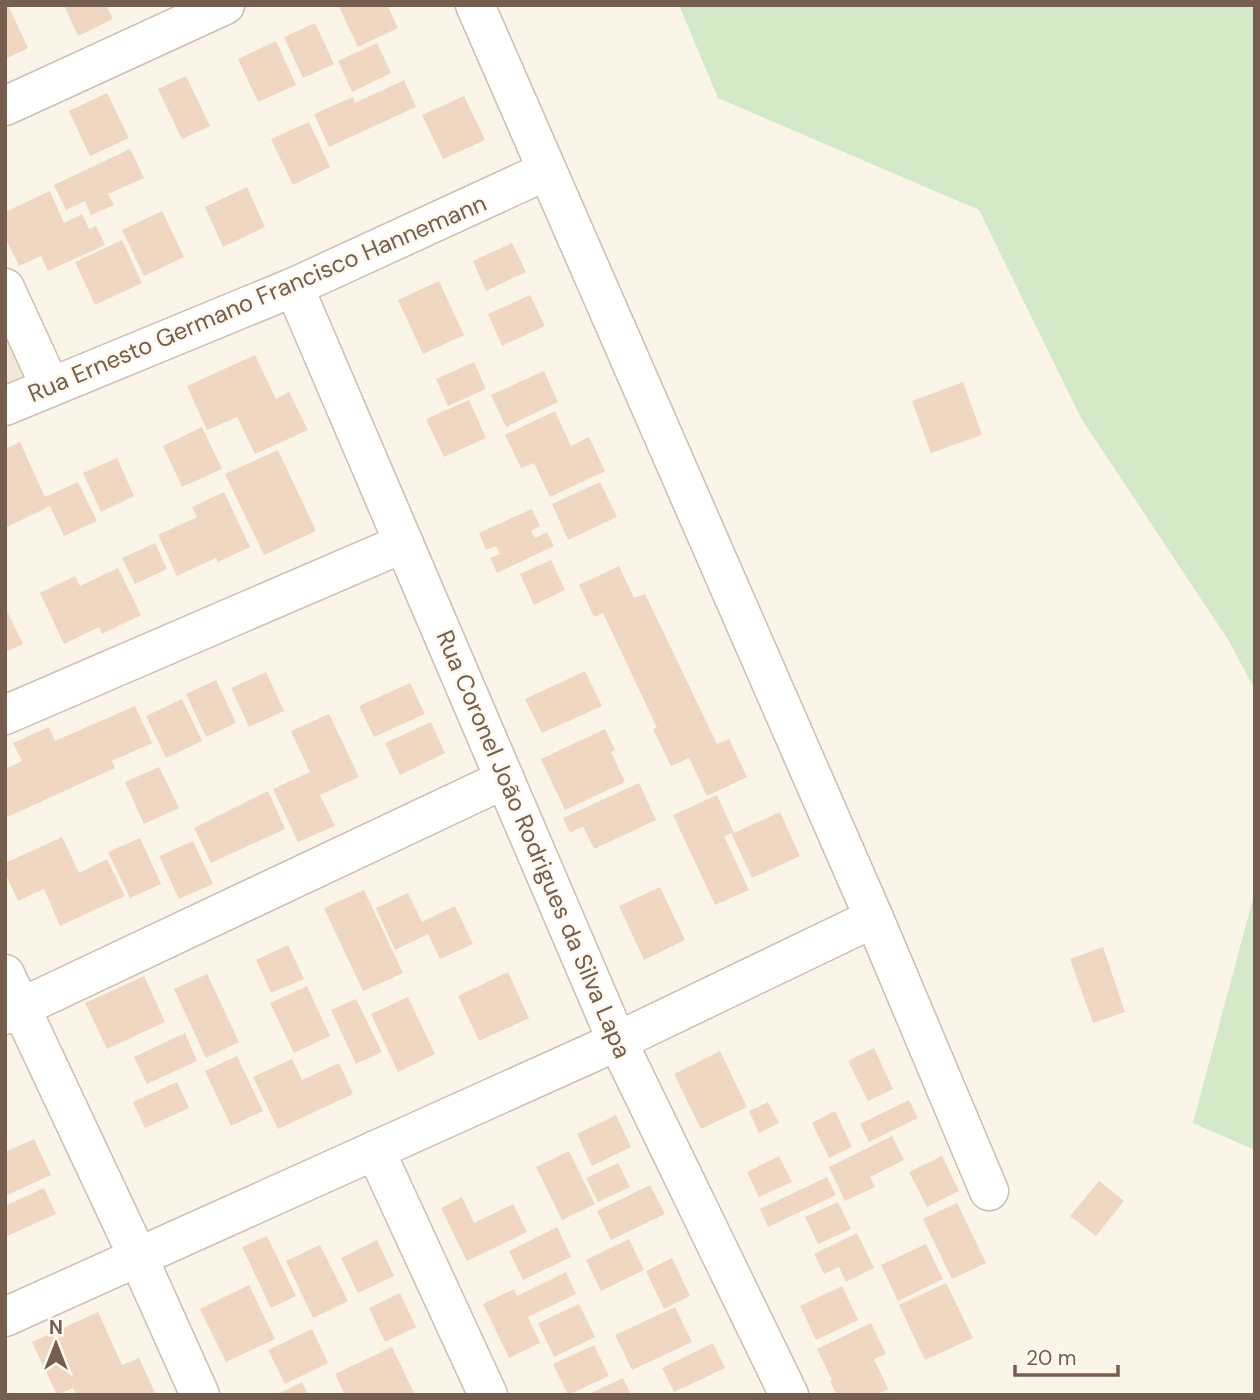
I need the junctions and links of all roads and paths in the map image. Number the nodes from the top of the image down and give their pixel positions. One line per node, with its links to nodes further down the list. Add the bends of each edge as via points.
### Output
1 (225, 5): 3 (street)
2 (475, 5): 4 (street)
3 (5, 107)
4 (546, 171): 5 (street, Rua Ernesto Germano Francisco Hannemann); 12 (street)
5 (294, 287): 7 (street, Rua Ernesto Germano Francisco Hannemann); 9 (street, Rua Coronel João Rodrigues da Silva Lapa)
6 (5, 288): 7 (street)
7 (50, 386): 8 (street, Rua Ernesto Germano Francisco Hannemann)
8 (5, 406)
9 (404, 543): 10 (street); 11 (street, Rua Coronel João Rodrigues da Silva Lapa)
10 (5, 715)
11 (505, 779): 14 (street); 15 (street, Rua Coronel João Rodrigues da Silva Lapa)
12 (874, 918): 15 (street); 17 (street)
13 (5, 974): 14 (street)
14 (13, 1012): 18 (street)
15 (618, 1041): 16 (street); 22 (street, Rua Coronel João Rodrigues da Silva Lapa)
16 (375, 1150): 18 (street); 21 (street)
17 (989, 1191)
18 (138, 1257): 19 (street); 20 (street)
19 (5, 1317)
20 (200, 1395)
21 (488, 1395)
22 (789, 1395)

